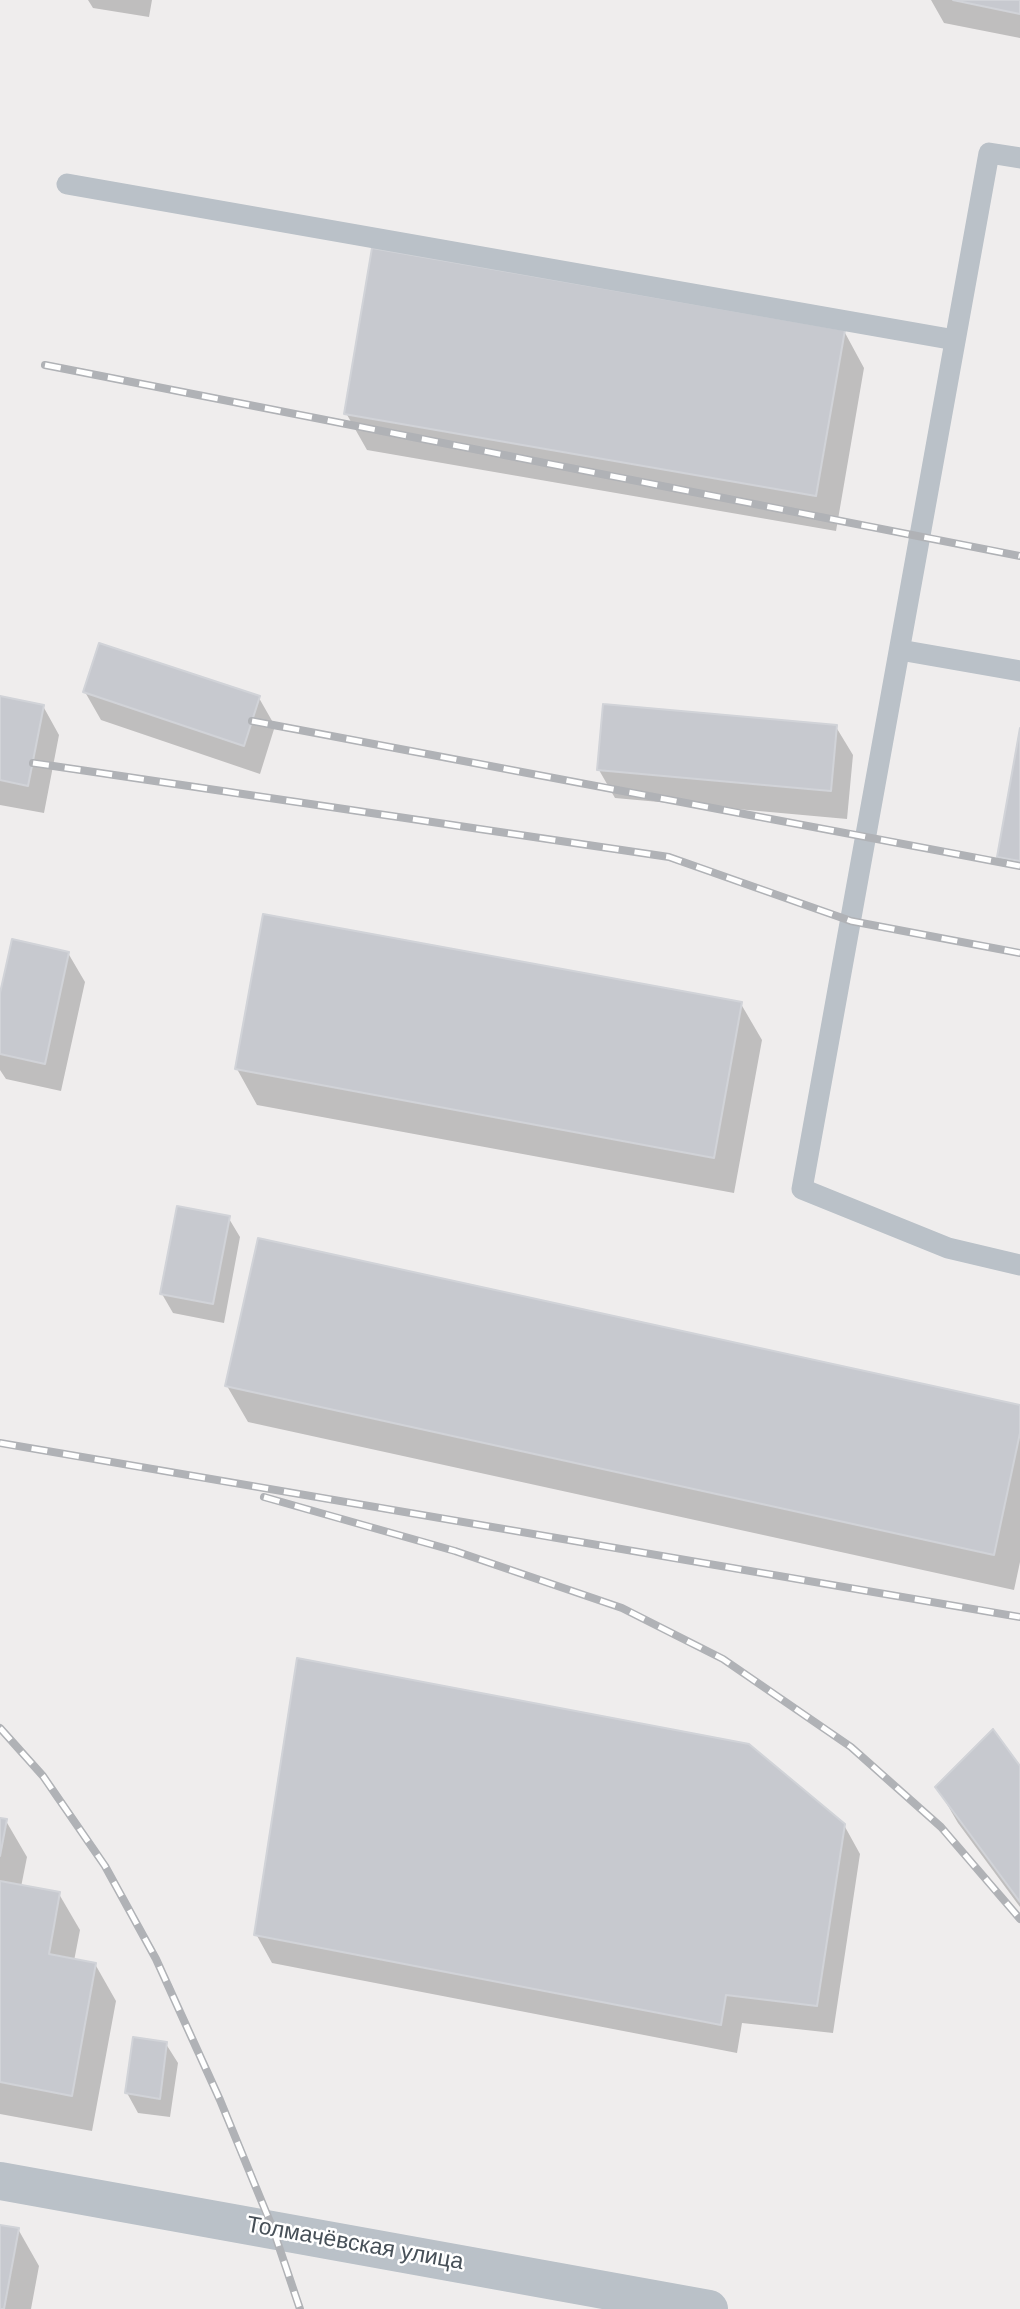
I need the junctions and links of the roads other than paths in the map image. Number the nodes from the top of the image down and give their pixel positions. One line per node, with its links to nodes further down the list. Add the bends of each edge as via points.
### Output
1 (1020, 158): 3 (lane, via 989,153)
2 (67, 184): 3 (lane)
3 (955, 340): 4 (lane)
4 (900, 650): 5 (lane); 6 (lane, via 802,1189 948,1248)
5 (1020, 671)
6 (1020, 1265)
7 (0, 2181): 8 (street, Толмачёвская улица)
8 (709, 2309)

